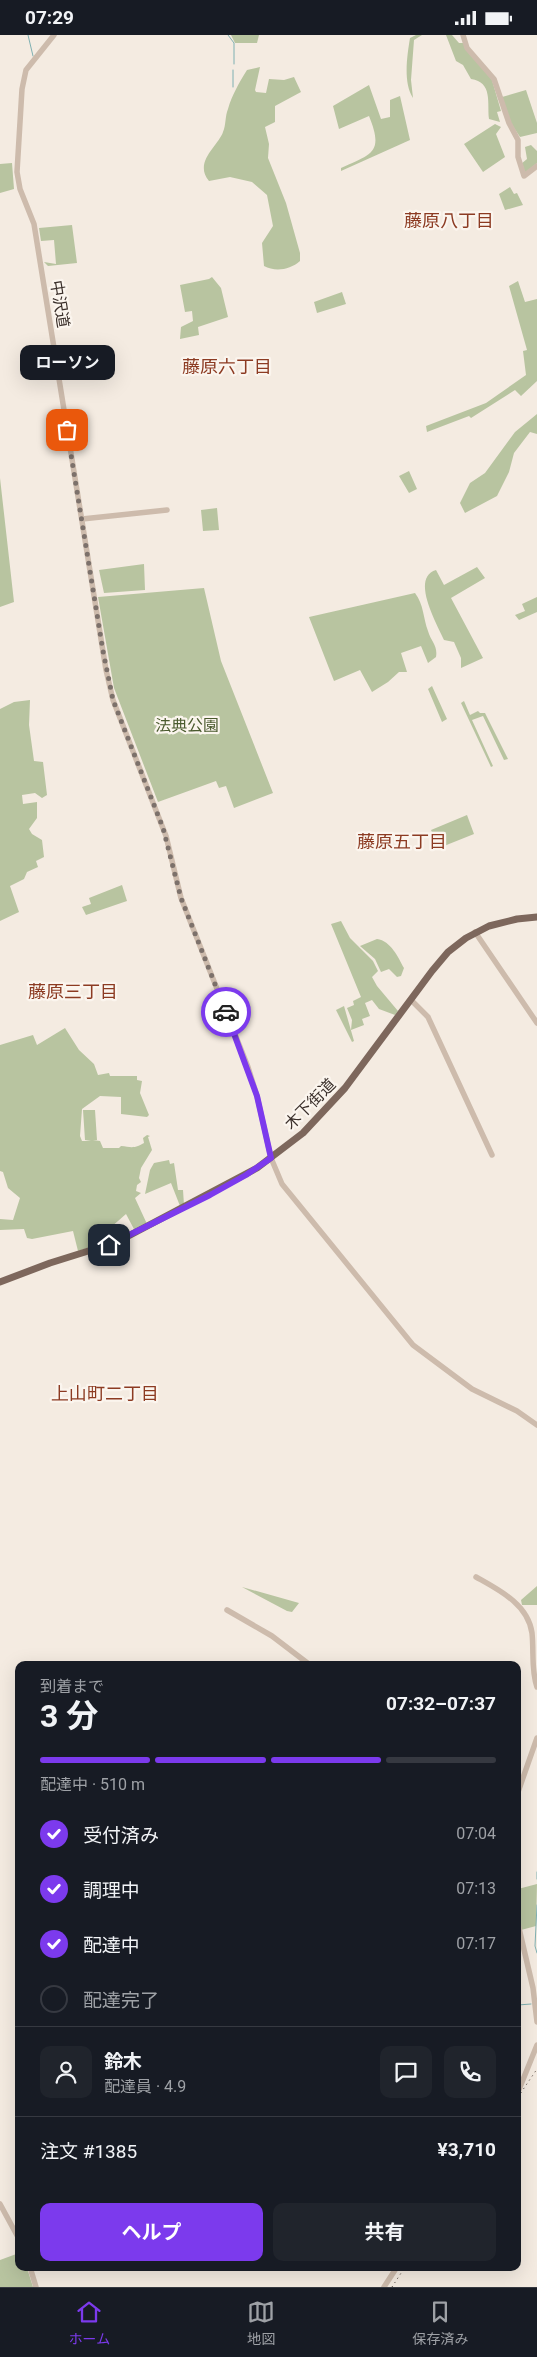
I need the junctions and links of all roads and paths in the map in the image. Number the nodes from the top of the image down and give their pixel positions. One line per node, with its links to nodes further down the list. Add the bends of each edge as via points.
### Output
1 (54, 35): 5 (street, 中沢道, via 24,77 18,181 34,224)
2 (463, 35): 3 (street, via 469,50 494,79 518,140 518,157 524,176)
3 (537, 166)
4 (167, 510): 5 (street)
5 (82, 519): 11 (street, 中沢道, via 113,700 163,828 181,898 248,1067)
6 (537, 917): 7 (main road, 木下街道, via 503,922)
7 (475, 933): 8 (main road, 木下街道, via 440,961); 9 (street)
8 (411, 999): 10 (street, via 428,1017); 11 (main road, 木下街道, via 349,1084 310,1126)
9 (537, 1023)
10 (492, 1155)
11 (271, 1158): 12 (main road, 木下街道, via 246,1175 128,1237); 13 (street, 中沢道, via 287,1191 413,1345 472,1389)
12 (0, 1282)
13 (537, 1425)
14 (476, 1577): 17 (street, via 509,1597 527,1620 532,1631)
15 (227, 1610): 16 (street, via 272,1636)
16 (305, 1661)
17 (537, 1687)
18 (537, 1738): 19 (street)
19 (521, 1783)
20 (521, 1938): 21 (street)
21 (536, 2007): 22 (street)
22 (537, 2022)
23 (537, 2045): 24 (street)
24 (521, 2085)
25 (0, 2204): 26 (street)
26 (15, 2232)
27 (31, 2271): 29 (street)
28 (394, 2271): 30 (street)
29 (36, 2287)
30 (384, 2287)

